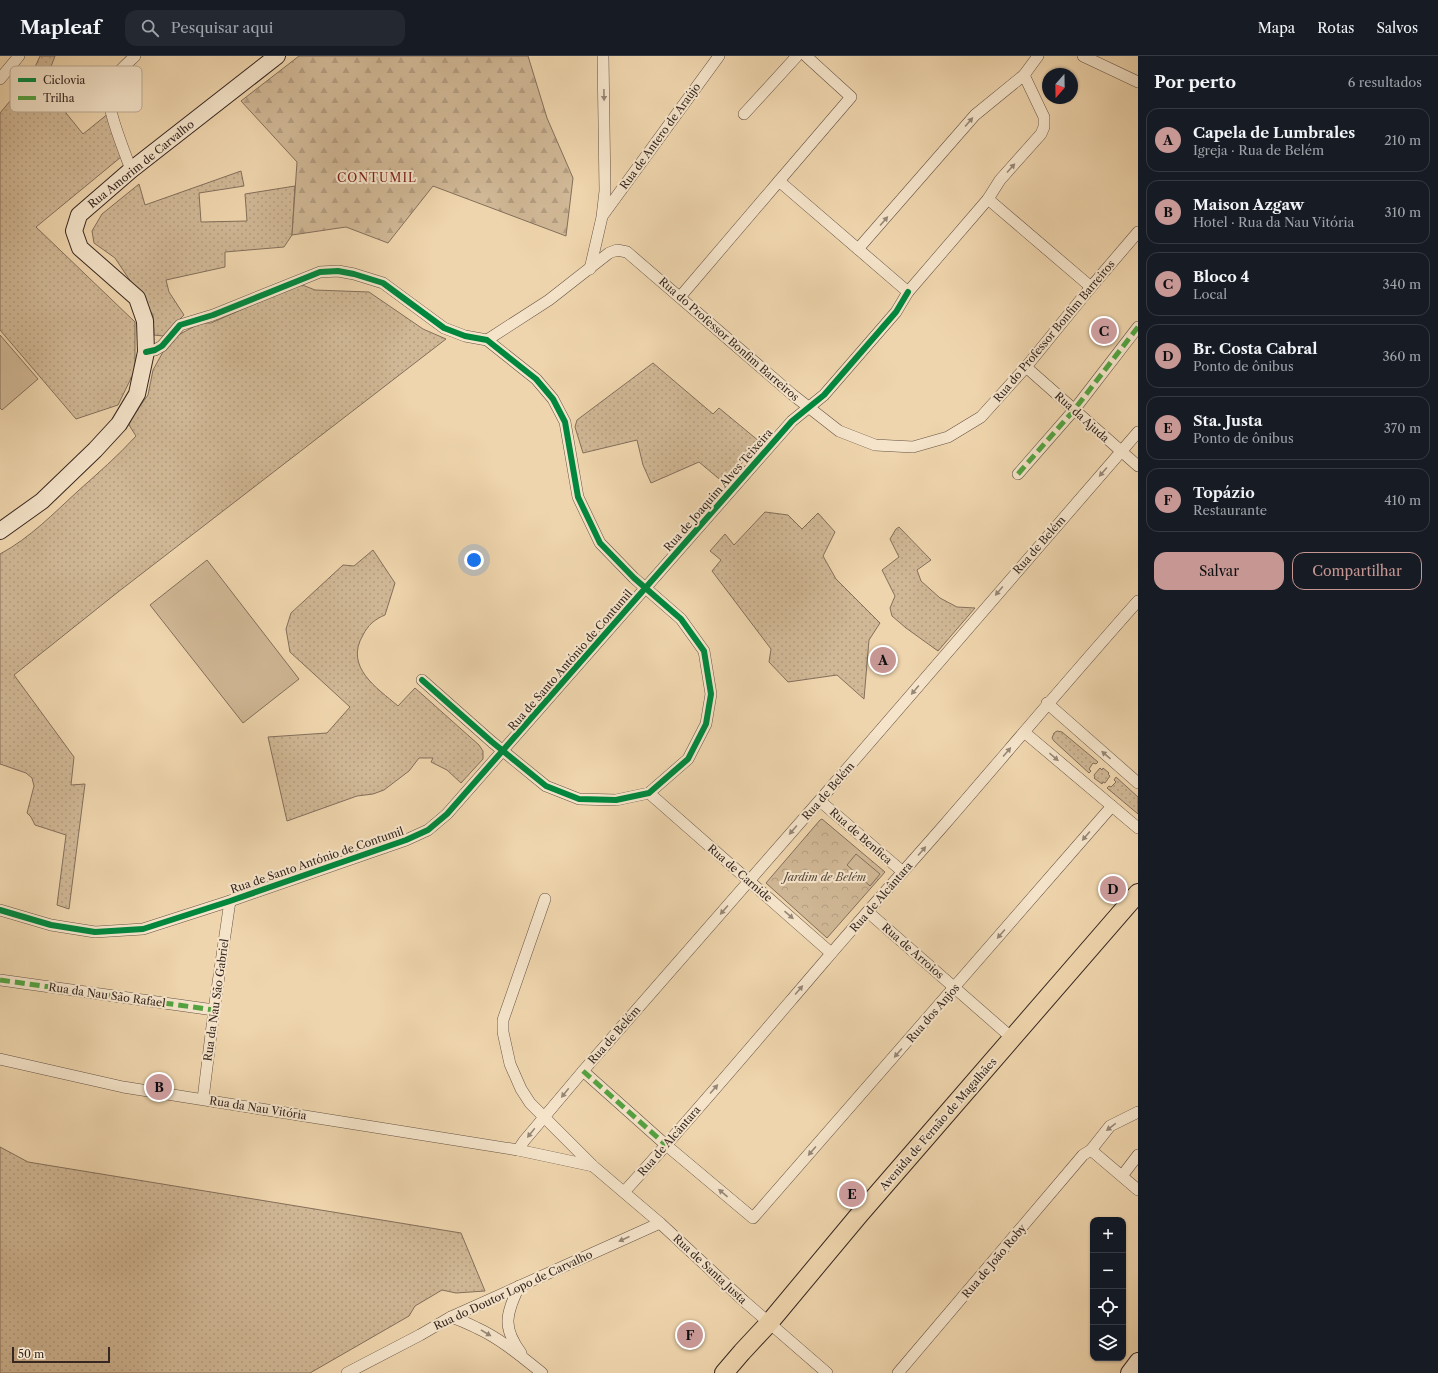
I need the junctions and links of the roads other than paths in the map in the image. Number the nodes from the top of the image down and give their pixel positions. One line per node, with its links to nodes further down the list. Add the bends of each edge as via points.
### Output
1 (19, 56): 10 (street)
2 (135, 56): 11 (street)
3 (277, 56): 18 (street, Rua Amorim de Carvalho)
4 (603, 56): 21 (street, one-way to 21, via 605,191)
5 (718, 56): 21 (street, Rua de Antero de Araújo)
6 (797, 56): 17 (street)
7 (806, 56): 19 (street, via 850,97)
8 (1038, 56): 13 (street)
9 (1083, 56): 15 (street)
10 (11, 66)
11 (125, 66)
12 (10, 67): 14 (street)
13 (1024, 75): 20 (street, Rua de Joaquim Alves Teixeira, one-way to 13, via 1000,180 1041,134 1044,127 1044,117); 23 (street, one-way to 13, via 975,115)
14 (0, 79)
15 (1138, 82)
16 (112, 112): 18 (street)
17 (744, 114)
18 (131, 170): 30 (street, Rua Amorim de Carvalho, via 79,215 74,231 80,248 137,298 145,321)
19 (779, 181): 23 (street); 27 (street)
20 (988, 199): 25 (street); 26 (street, Rua de Joaquim Alves Teixeira)
21 (602, 217): 24 (street)
22 (1138, 232): 25 (street, Rua do Professor Bonfim Barreiros)
23 (858, 250): 26 (street)
24 (590, 268): 27 (street, Rua do Professor Bonfim Barreiros, via 609,253 617,250 628,252); 29 (street, Rua do Professor Bonfim Barreiros, via 549,300)
25 (1090, 287): 31 (street, Rua do Professor Bonfim Barreiros)
26 (908, 292): 32 (street, Rua de Joaquim Alves Teixeira, via 896,312 824,395)
27 (680, 297): 32 (street, Rua do Professor Bonfim Barreiros)
28 (1138, 327): 33 (street)
29 (487, 340): 30 (street, Rua de Santo António de Contumil, via 465,336 444,328 383,283 338,271 320,272 213,315 180,325 162,346); 39 (street, Rua de Santo António de Contumil, via 536,379 553,399 565,422 578,496 600,543)
30 (146, 352): 38 (street, Rua Amorim de Carvalho, via 137,394 119,424 42,501)
31 (1026, 367): 32 (street, Rua do Professor Bonfim Barreiros, via 981,417 948,437 913,447 875,445 839,431); 33 (street, Rua da Ajuda)
32 (808, 407): 39 (street, Rua de Joaquim Alves Teixeira, via 787,427)
33 (1074, 410): 35 (street, Rua da Ajuda); 37 (street)
34 (1138, 432): 35 (street, Rua de Belém)
35 (1121, 452): 36 (street, Rua da Ajuda); 47 (street, Rua de Belém, one-way to 47)
36 (1138, 466)
37 (1018, 474)
38 (0, 531)
39 (645, 588): 44 (street, Rua de Santo António de Contumil); 46 (street, via 681,619 704,651 711,694 706,724 688,759)
40 (1138, 601): 42 (street, Rua de Alcântara)
41 (422, 680): 44 (street)
42 (1047, 703): 43 (street, Rua de Alcântara); 45 (street, one-way to 42)
43 (1024, 732): 48 (street, one-way to 48); 50 (street, Rua de Alcântara, one-way to 43)
44 (503, 751): 46 (street, via 546,786 579,799 616,800); 54 (street, Rua de Santo António de Contumil, via 447,814 428,830)
45 (1137, 780)
46 (649, 793): 51 (street, Rua de Carnide)
47 (820, 801): 50 (street, Rua de Benfica); 51 (street, Rua de Belém, one-way to 51)
48 (1112, 806): 49 (street); 59 (street, Rua dos Anjos, one-way to 59)
49 (1138, 828)
50 (903, 872): 56 (street, Rua de Alcântara)
51 (749, 880): 57 (street, Rua de Carnide, one-way to 57); 63 (street, Rua de Belém, one-way to 63)
52 (1138, 893): 61 (main road, Avenida de Fernão de Magalhães)
53 (545, 899): 66 (street, Rua de Santa Justa, via 503,1020 510,1064 521,1089)
54 (230, 901): 55 (street, Rua de Santo António de Contumil, via 142,929 95,932 51,925); 60 (street, Rua da Nau São Gabriel)
55 (0, 910)
56 (868, 912): 57 (street, Rua de Alcântara); 59 (street, Rua de Arroios)
57 (831, 953): 67 (street, Rua de Alcântara, one-way to 57)
58 (0, 980): 60 (street, Rua da Nau São Rafael)
59 (955, 988): 61 (street, Rua de Arroios); 67 (street, Rua dos Anjos, one-way to 67, via 753,1218)
60 (214, 1010): 64 (street, Rua da Nau São Gabriel)
61 (1012, 1038): 78 (main road, Avenida de Fernão de Magalhães)
62 (0, 1059): 64 (street, Rua da Nau Vitória, via 123,1087)
63 (583, 1071): 66 (street, Rua de Belém, one-way to 66); 67 (street)
64 (203, 1099): 68 (street, Rua da Nau Vitória)
65 (1138, 1112): 69 (street, Rua de João Roby, one-way to 69, via 1110,1126)
66 (544, 1117): 68 (street, Rua de Belém, one-way to 68); 71 (street, Rua de Santa Justa)
67 (666, 1146): 74 (street, Rua de Alcântara)
68 (518, 1150): 71 (street, Rua de Santa Justa)
69 (1091, 1150): 72 (street); 85 (street, Rua de João Roby, via 1083,1155)
70 (1138, 1155): 72 (street)
71 (593, 1166): 74 (street, Rua de Santa Justa)
72 (1122, 1176): 73 (street)
73 (1138, 1190)
74 (624, 1192): 75 (street, Rua de Santa Justa)
75 (660, 1223): 76 (street, Rua do Doutor Lopo de Carvalho, one-way to 76); 78 (street, Rua de Santa Justa)
76 (519, 1286): 77 (street, Rua do Doutor Lopo de Carvalho); 79 (street, via 510,1307 508,1328 513,1342)
77 (451, 1317): 79 (street, one-way to 79, via 478,1328); 81 (street, Rua do Doutor Lopo de Carvalho)
78 (769, 1323): 83 (main road, Avenida de Fernão de Magalhães); 84 (street, Rua de Santa Justa)
79 (526, 1360): 82 (street)
80 (1138, 1361): 86 (street)
81 (347, 1373)
82 (542, 1373)
83 (724, 1373)
84 (827, 1373)
85 (898, 1373)
86 (1129, 1373)

